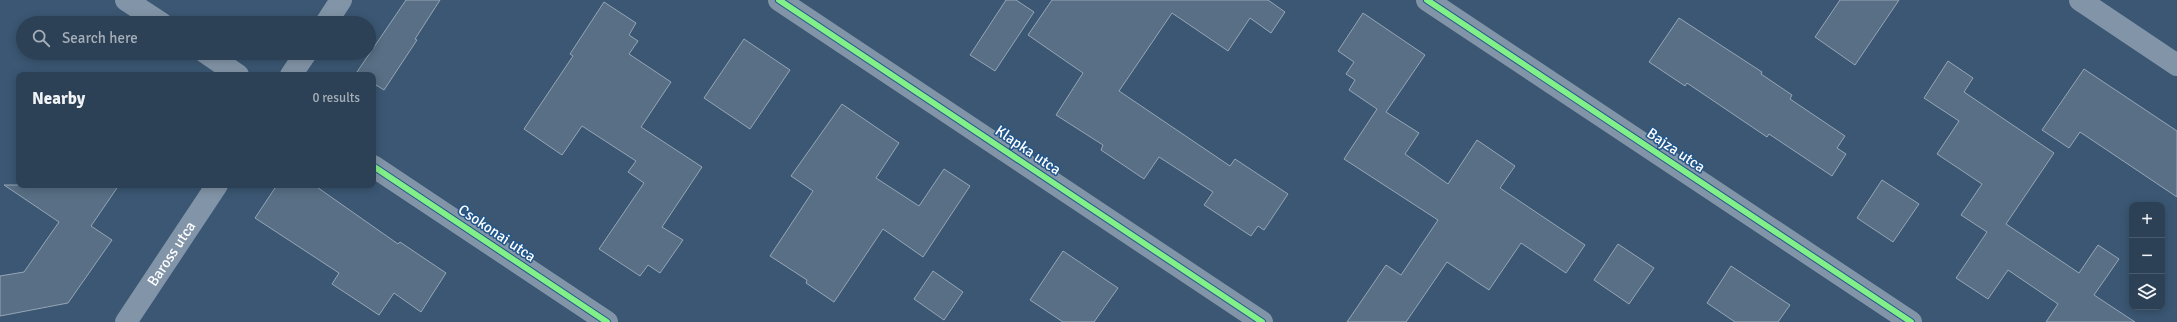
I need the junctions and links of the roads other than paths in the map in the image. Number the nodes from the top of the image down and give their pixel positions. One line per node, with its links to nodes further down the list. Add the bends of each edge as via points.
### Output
1 (126, 0): 6 (street)
2 (341, 0): 7 (street)
3 (779, 0): 17 (street, Klapka utca)
4 (1427, 0): 18 (street, Bajza utca)
5 (2080, 0): 10 (street)
6 (150, 16)
7 (331, 16)
8 (216, 60): 11 (street)
9 (301, 60): 12 (street)
10 (2177, 66)
11 (234, 72)
12 (293, 72)
13 (376, 168): 16 (street, Csokonai utca)
14 (216, 188): 15 (street, Baross utca)
15 (126, 322)
16 (607, 322)
17 (1262, 322)
18 (1911, 322)

